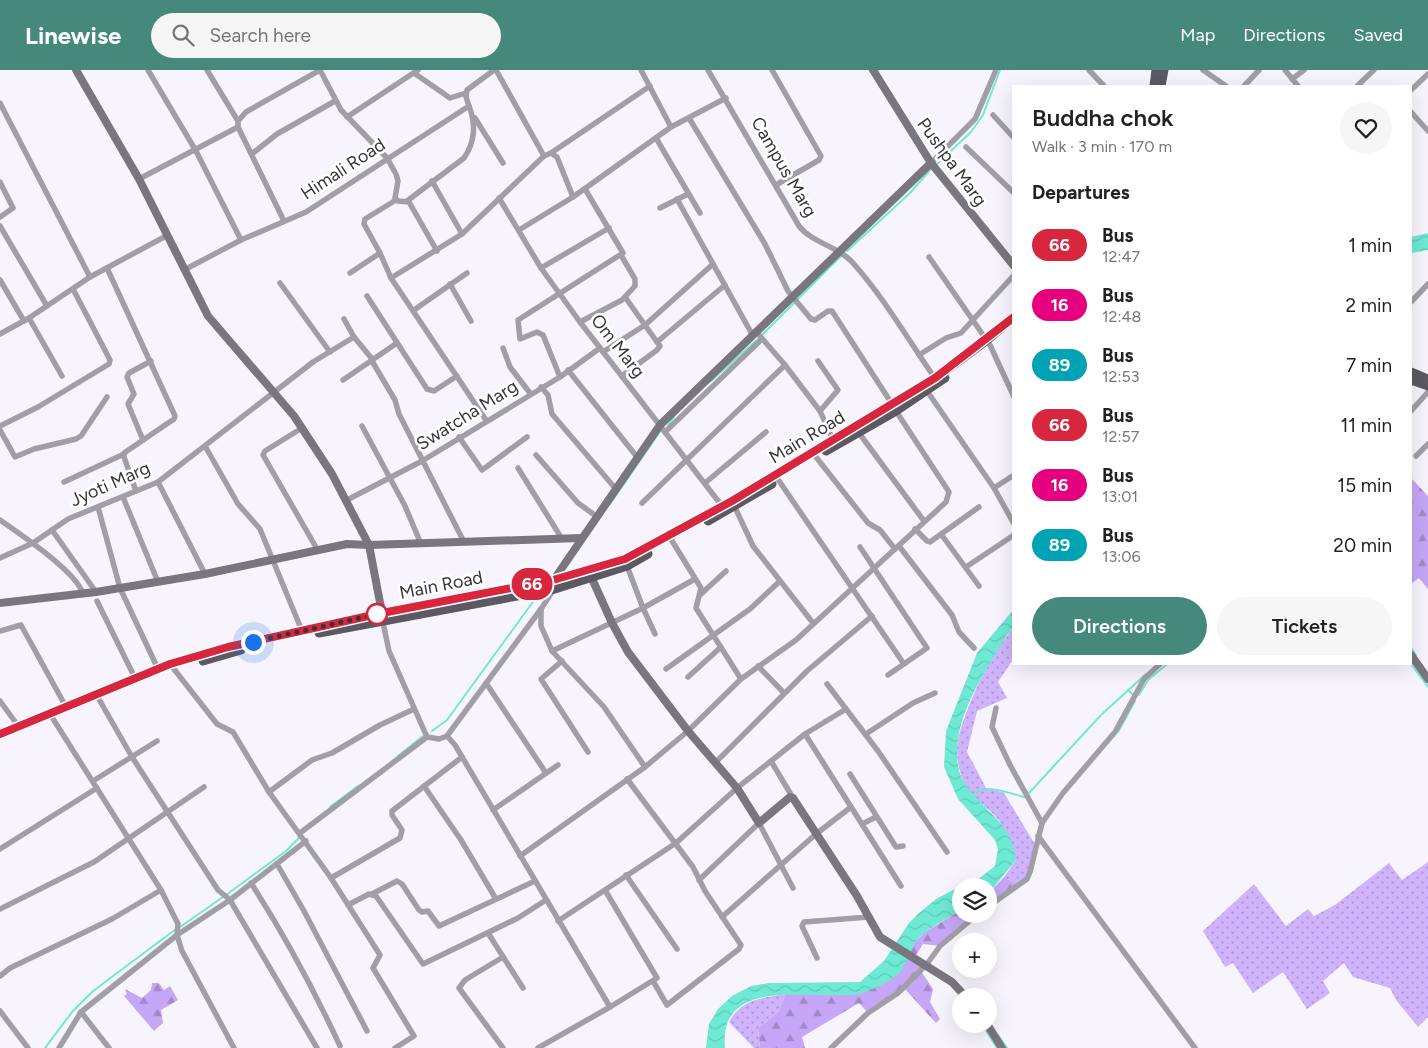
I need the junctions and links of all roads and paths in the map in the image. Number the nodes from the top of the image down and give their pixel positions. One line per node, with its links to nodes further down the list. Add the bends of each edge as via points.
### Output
1 (76, 70): 53 (street)
2 (148, 70): 46 (street)
3 (206, 70): 40 (street)
4 (495, 70): 30 (street); 49 (street)
5 (641, 70): 28 (street)
6 (708, 70): 31 (street, Campus Marg)
7 (772, 70): 56 (street, via 820,156 819,160)
8 (873, 70): 52 (street, Pushpa Marg)
9 (996, 70): 52 (street, via 976,119)
10 (1089, 70): 21 (street)
11 (1156, 70): 22 (main road)
12 (1164, 70): 23 (main road)
13 (1204, 70): 24 (street)
14 (1259, 70): 25 (street)
15 (1285, 70): 20 (street)
16 (1304, 70): 20 (street)
17 (1374, 70): 27 (street)
18 (416, 72): 30 (street, via 450,98); 38 (street)
19 (1428, 72): 29 (street)
20 (1292, 79): 26 (street)
21 (1103, 85)
22 (1154, 85)
23 (1161, 85)
24 (1225, 85)
25 (1245, 85)
26 (1297, 85)
27 (1358, 85)
28 (650, 86): 41 (street); 48 (street)
29 (1412, 89)
30 (466, 93): 34 (street)
31 (726, 98): 39 (street); 56 (street, Campus Marg)
32 (336, 101): 38 (street); 40 (street, via 320,70 246,112); 47 (street, via 277,134)
33 (0, 104): 88 (street)
34 (470, 106): 37 (street); 50 (street, Himali Road)
35 (1412, 113): 42 (street)
36 (993, 115): 43 (street)
37 (473, 116): 51 (street); 54 (street, via 474,133 464,158)
38 (347, 117): 50 (street)
39 (689, 118): 41 (street); 99 (street, via 765,244)
40 (238, 124): 46 (street); 47 (street)
41 (671, 127): 44 (street)
42 (1428, 131)
43 (1012, 136)
44 (656, 138): 57 (street); 59 (street)
45 (966, 147): 58 (street)
46 (196, 150): 53 (street); 74 (street)
47 (252, 153): 68 (street)
48 (551, 153): 49 (street); 60 (street, via 557,157)
49 (544, 156): 61 (street)
50 (387, 158): 63 (street, via 398,177); 68 (street, Himali Road, via 323,202)
51 (503, 162)
52 (931, 163): 76 (street); 81 (street, Pushpa Marg)
53 (139, 180): 73 (street)
54 (432, 181): 64 (street); 72 (street)
55 (0, 182): 67 (street, via 13,208)
56 (776, 186): 76 (street, Campus Marg, via 802,230)
57 (585, 189): 60 (street); 70 (street)
58 (1012, 191)
59 (688, 194): 62 (street); 66 (street)
60 (573, 197): 71 (street)
61 (499, 198): 71 (street, Om Marg); 72 (street)
62 (677, 199): 65 (street); 80 (street)
63 (396, 200): 64 (street); 77 (street, via 365,219 364,224)
64 (407, 200): 75 (street)
65 (660, 208)
66 (700, 213)
67 (0, 217)
68 (284, 221): 74 (street, Himali Road)
69 (0, 226): 101 (street)
70 (609, 228): 78 (street, via 623,250); 83 (street)
71 (519, 230): 83 (street, Om Marg)
72 (462, 234): 75 (street)
73 (166, 236): 82 (street); 84 (street)
74 (241, 240): 84 (street, Himali Road)
75 (437, 251): 89 (street)
76 (840, 252): 99 (street); 120 (street, Campus Marg, via 852,262)
77 (380, 253): 85 (street); 89 (street)
78 (621, 255): 96 (street); 98 (street, via 636,282)
79 (929, 258): 106 (street)
80 (713, 264): 94 (street); 109 (street, Swatcha Marg)
81 (1012, 264)
82 (107, 268): 88 (street); 122 (street)
83 (542, 268): 96 (street, Om Marg)
84 (184, 270): 138 (street, via 208,316)
85 (350, 273)
86 (467, 273): 92 (street)
87 (1012, 276): 106 (street)
88 (90, 277): 95 (street)
89 (391, 278): 102 (street)
90 (0, 280): 105 (street)
91 (280, 283): 119 (street)
92 (450, 284): 102 (street); 107 (street)
93 (1428, 284): 100 (street)
94 (725, 285): 112 (street); 114 (street)
95 (73, 289): 101 (street); 148 (street, via 110,364)
96 (560, 293): 108 (street, Om Marg); 130 (street, via 518,320 520,339 537,332 542,335)
97 (367, 296): 115 (street)
98 (625, 297): 108 (street); 109 (street)
99 (792, 298): 112 (street); 143 (street, via 811,319 832,311)
100 (1412, 301)
101 (47, 306): 105 (street)
102 (414, 310): 128 (street)
103 (344, 319): 113 (street)
104 (1012, 319): 116 (main road, Main Road)
105 (27, 320): 111 (street); 127 (street)
106 (972, 320): 116 (street); 120 (street, via 961,333 946,338)
107 (471, 321)
108 (580, 322): 118 (street, Om Marg)
109 (644, 325): 114 (street); 118 (street, Swatcha Marg)
110 (1012, 325): 116 (main road, Main Road)
111 (0, 334)
112 (758, 336): 124 (street); 150 (street)
113 (354, 337): 119 (street, Jyoti Marg); 121 (street)
114 (657, 342): 129 (street, via 660,346 657,350)
115 (397, 343): 121 (street); 128 (street, via 429,390 434,391)
116 (988, 343): 134 (main road, Main Road); 141 (street)
117 (503, 348): 140 (street, via 510,366)
118 (601, 350): 125 (street, Swatcha Marg); 129 (street, Om Marg)
119 (330, 352): 138 (street, Jyoti Marg)
120 (919, 355): 134 (street, Campus Marg)
121 (372, 360): 132 (street); 165 (street, via 395,400)
122 (151, 361): 155 (street, via 127,377 134,394 128,404); 155 (street, via 175,417)
123 (818, 361): 145 (street, via 838,390)
124 (785, 365): 145 (street); 164 (street)
125 (568, 370): 130 (street, Swatcha Marg); 162 (street)
126 (1412, 372): 131 (main road)
127 (62, 376)
128 (457, 376): 146 (street)
129 (622, 376): 150 (street, Om Marg)
130 (560, 377): 136 (street, Swatcha Marg)
131 (1428, 379)
132 (343, 380)
133 (1412, 380): 135 (main road)
134 (936, 381): 137 (main road, Main Road); 143 (main road, Main Road)
135 (1428, 386)
136 (541, 387): 140 (street, Swatcha Marg); 173 (street, via 548,395 552,414)
137 (927, 391): 143 (main road, Main Road); 174 (street)
138 (274, 392): 149 (street); 158 (street, Jyoti Marg)
139 (1428, 392): 144 (street)
140 (530, 393): 146 (street, Swatcha Marg)
141 (1012, 393)
142 (107, 397): 148 (street, via 81,436 15,457)
143 (894, 408): 152 (main road, Main Road); 156 (main road, Main Road); 186 (street, via 948,492 946,502)
144 (1412, 409)
145 (820, 411): 156 (street)
146 (486, 420): 153 (street, Swatcha Marg)
147 (362, 426): 168 (street)
148 (0, 428)
149 (302, 428): 177 (street); 200 (street, via 263,455)
150 (663, 428): 162 (street); 164 (street, Om Marg)
151 (766, 432): 172 (street)
152 (859, 433): 163 (main road, Main Road); 186 (street)
153 (459, 437): 154 (street, via 482,470); 165 (street, Swatcha Marg)
154 (527, 437)
155 (143, 440): 159 (street)
156 (833, 440): 169 (main road, Main Road)
157 (1428, 444): 161 (street)
158 (205, 446): 171 (street, Jyoti Marg); 202 (street, via 238,504 260,529)
159 (124, 454): 170 (street); 175 (street)
160 (536, 455): 183 (street, via 578,503)
161 (1416, 456)
162 (637, 457): 173 (street)
163 (816, 457): 169 (main road, Main Road); 199 (street, via 868,523 878,528)
164 (687, 459): 172 (street, Om Marg); 178 (street)
165 (422, 461): 168 (street, Swatcha Marg); 194 (street)
166 (518, 468): 193 (street)
167 (1012, 476): 174 (street)
168 (391, 477): 177 (street, Swatcha Marg); 196 (street)
169 (777, 477): 179 (main road, Main Road); 214 (street)
170 (64, 482)
171 (158, 482): 175 (street, Jyoti Marg); 208 (street)
172 (706, 483): 181 (street, Om Marg)
173 (615, 488): 183 (street)
174 (994, 488): 185 (street)
175 (136, 491): 176 (street, Jyoti Marg)
176 (123, 496): 180 (street, Jyoti Marg); 211 (street)
177 (347, 500): 197 (street)
178 (642, 503)
179 (733, 504): 181 (main road, Main Road); 191 (main road, Main Road); 210 (street, via 753,546)
180 (98, 506): 188 (street, Jyoti Marg); 215 (street)
181 (722, 506): 191 (main road, Main Road)
182 (979, 507): 189 (street)
183 (596, 516): 190 (street)
184 (0, 520): 195 (street)
185 (1012, 520)
186 (924, 521): 187 (street)
187 (915, 529): 189 (street, via 929,542); 199 (street)
188 (52, 530): 195 (street, Jyoti Marg); 218 (street)
189 (942, 534): 204 (street)
190 (581, 538): 193 (street); 212 (street)
191 (670, 538): 203 (main road, Main Road); 207 (main road, Main Road); 209 (street)
192 (1012, 538): 204 (street)
193 (562, 539): 194 (street)
194 (464, 542): 196 (street)
195 (33, 543): 201 (street, Jyoti Marg); 216 (street, via 65,571)
196 (421, 544): 197 (street)
197 (369, 546): 200 (street, via 347,544); 223 (street)
198 (860, 547): 205 (street)
199 (897, 547): 205 (street); 231 (street)
200 (317, 549): 202 (street)
201 (0, 558)
202 (275, 561): 208 (street); 227 (street)
203 (627, 566): 207 (main road, Main Road); 220 (street)
204 (966, 567): 213 (street)
205 (874, 568): 214 (street); 235 (street, via 927,648)
206 (726, 570): 217 (street)
207 (590, 573): 212 (main road, Main Road); 212 (main road, Main Road, via 563,577); 225 (street)
208 (205, 574): 211 (street)
209 (695, 579): 217 (street); 220 (street)
210 (780, 581): 224 (street); 229 (street, via 750,609)
211 (158, 582): 215 (street)
212 (554, 584): 221 (street); 223 (main road, Main Road)
213 (979, 586)
214 (853, 587): 222 (street); 224 (street)
215 (120, 588): 218 (street); 239 (street)
216 (83, 594): 218 (street); 219 (street)
217 (701, 594): 229 (street, via 696,608)
218 (96, 596): 243 (street)
219 (0, 603)
220 (643, 608): 225 (street); 228 (street)
221 (541, 609): 232 (street, via 541,626); 246 (street)
222 (872, 616): 235 (street); 248 (street)
223 (382, 617): 227 (main road, Main Road); 238 (main road, Main Road); 254 (street, via 389,651)
224 (813, 623): 237 (street, via 796,640)
225 (612, 624): 232 (street); 258 (street, via 628,652)
226 (0, 631): 252 (street, via 21,625)
227 (302, 631): 238 (main road, Main Road, via 228,647)
228 (655, 634)
229 (713, 634): 230 (street); 240 (street)
230 (721, 647): 242 (street); 244 (street)
231 (974, 648)
232 (552, 651): 234 (street)
233 (1412, 656): 245 (street)
234 (562, 661): 266 (street, via 541,679); 272 (street, via 604,707)
235 (904, 664): 241 (street)
236 (1159, 665): 288 (street, via 1144,679 1115,732)
237 (758, 666): 244 (street); 248 (street)
238 (172, 667): 239 (main road, Main Road); 250 (main road, Main Road); 281 (street, via 217,724 233,732)
239 (158, 669): 243 (main road, Main Road)
240 (666, 669)
241 (888, 675)
242 (688, 677)
243 (136, 678): 250 (main road, Main Road)
244 (741, 679): 258 (street)
245 (1428, 679)
246 (486, 683): 262 (street); 273 (street)
247 (827, 684): 255 (street)
248 (784, 692): 270 (street)
249 (935, 693): 261 (street, via 913,703)
250 (97, 696): 252 (main road, Main Road); 256 (main road, Main Road); 267 (street)
251 (0, 701): 257 (street)
252 (66, 707): 256 (main road, Main Road)
253 (996, 708): 288 (street, via 992,727)
254 (414, 709): 263 (street); 281 (street, via 349,745 312,760)
255 (846, 709): 260 (street); 261 (street)
256 (51, 715): 257 (main road, Main Road); 264 (main road, Main Road); 276 (street)
257 (19, 727): 259 (main road, Main Road)
258 (688, 732): 270 (street); 272 (street)
259 (0, 734)
260 (805, 734): 269 (street); 283 (street)
261 (866, 734): 298 (street)
262 (447, 736): 263 (street, via 439,739); 268 (street)
263 (427, 737): 290 (street)
264 (0, 739)
265 (157, 741): 267 (street)
266 (588, 752)
267 (132, 757): 276 (street); 285 (street)
268 (462, 757): 277 (street); 284 (street)
269 (771, 761): 280 (street); 282 (street)
270 (715, 763): 280 (street)
271 (558, 765): 273 (street)
272 (644, 767): 275 (street)
273 (546, 773): 284 (street)
274 (850, 774): 286 (street)
275 (627, 779): 295 (street); 299 (street)
276 (92, 781): 279 (street)
277 (424, 786): 303 (street, via 392,811 402,830 400,838); 312 (street, via 462,840)
278 (204, 787): 285 (street)
279 (97, 788): 293 (street); 297 (street)
280 (737, 788): 287 (street); 295 (street)
281 (270, 792): 290 (street)
282 (793, 798): 287 (street, via 790,797); 291 (street)
283 (851, 807): 289 (street); 291 (street)
284 (493, 810): 299 (street)
285 (167, 812): 293 (street); 313 (street, via 219,892)
286 (876, 817): 289 (street); 296 (street, via 896,847)
287 (759, 823): 301 (street); 304 (street)
288 (1042, 823): 292 (street)
289 (862, 824): 307 (street)
290 (300, 833): 294 (street)
291 (816, 834): 301 (street); 319 (street)
292 (1038, 836): 315 (street, via 1026,879); 348 (street)
293 (129, 837): 309 (street); 317 (street, via 94,862)
294 (306, 841): 300 (street); 303 (street)
295 (676, 843): 302 (street); 304 (street)
296 (903, 846)
297 (0, 849)
298 (947, 852)
299 (520, 856): 305 (street)
300 (277, 864): 306 (street); 335 (street)
301 (781, 864): 308 (street); 318 (street)
302 (626, 875): 310 (street); 324 (street)
303 (331, 878): 316 (street)
304 (699, 880): 318 (street)
305 (535, 881): 312 (street); 314 (street)
306 (251, 884): 313 (street); 337 (street, via 285,937)
307 (901, 886)
308 (793, 888)
309 (161, 890): 323 (street, via 178,924); 328 (street)
310 (605, 890): 320 (street); 329 (street, via 657,978)
311 (372, 894): 312 (street, via 398,881 419,910 428,911 439,926); 316 (street); 322 (street, via 423,964)
312 (496, 899)
313 (230, 900): 323 (street); 342 (street)
314 (546, 900): 320 (street); 322 (street)
315 (997, 900)
316 (348, 905): 343 (street, via 380,954 373,968 414,1036)
317 (0, 909)
318 (722, 918): 329 (street, via 740,944 739,949 667,1006)
319 (868, 918): 326 (street, via 804,922 802,926); 327 (street, via 887,941)
320 (558, 920): 332 (street)
321 (967, 923): 327 (street, via 940,946)
322 (488, 932): 325 (street)
323 (177, 935): 334 (street); 341 (street)
324 (677, 949)
325 (503, 957): 330 (street); 344 (street, via 465,980 459,988)
326 (817, 958)
327 (927, 964): 331 (street); 346 (street, via 898,993 868,1013)
328 (0, 976)
329 (653, 981): 332 (street)
330 (523, 988)
331 (958, 988)
332 (610, 1007): 345 (street)
333 (0, 1011): 338 (street)
334 (81, 1012): 339 (street); 340 (street)
335 (367, 1030)
336 (993, 1033): 347 (street)
337 (340, 1046)
338 (28, 1048)
339 (59, 1048)
340 (109, 1048)
341 (234, 1048)
342 (317, 1048)
343 (395, 1048)
344 (503, 1048)
345 (538, 1048)
346 (831, 1048)
347 (1002, 1048)
348 (1195, 1048)

